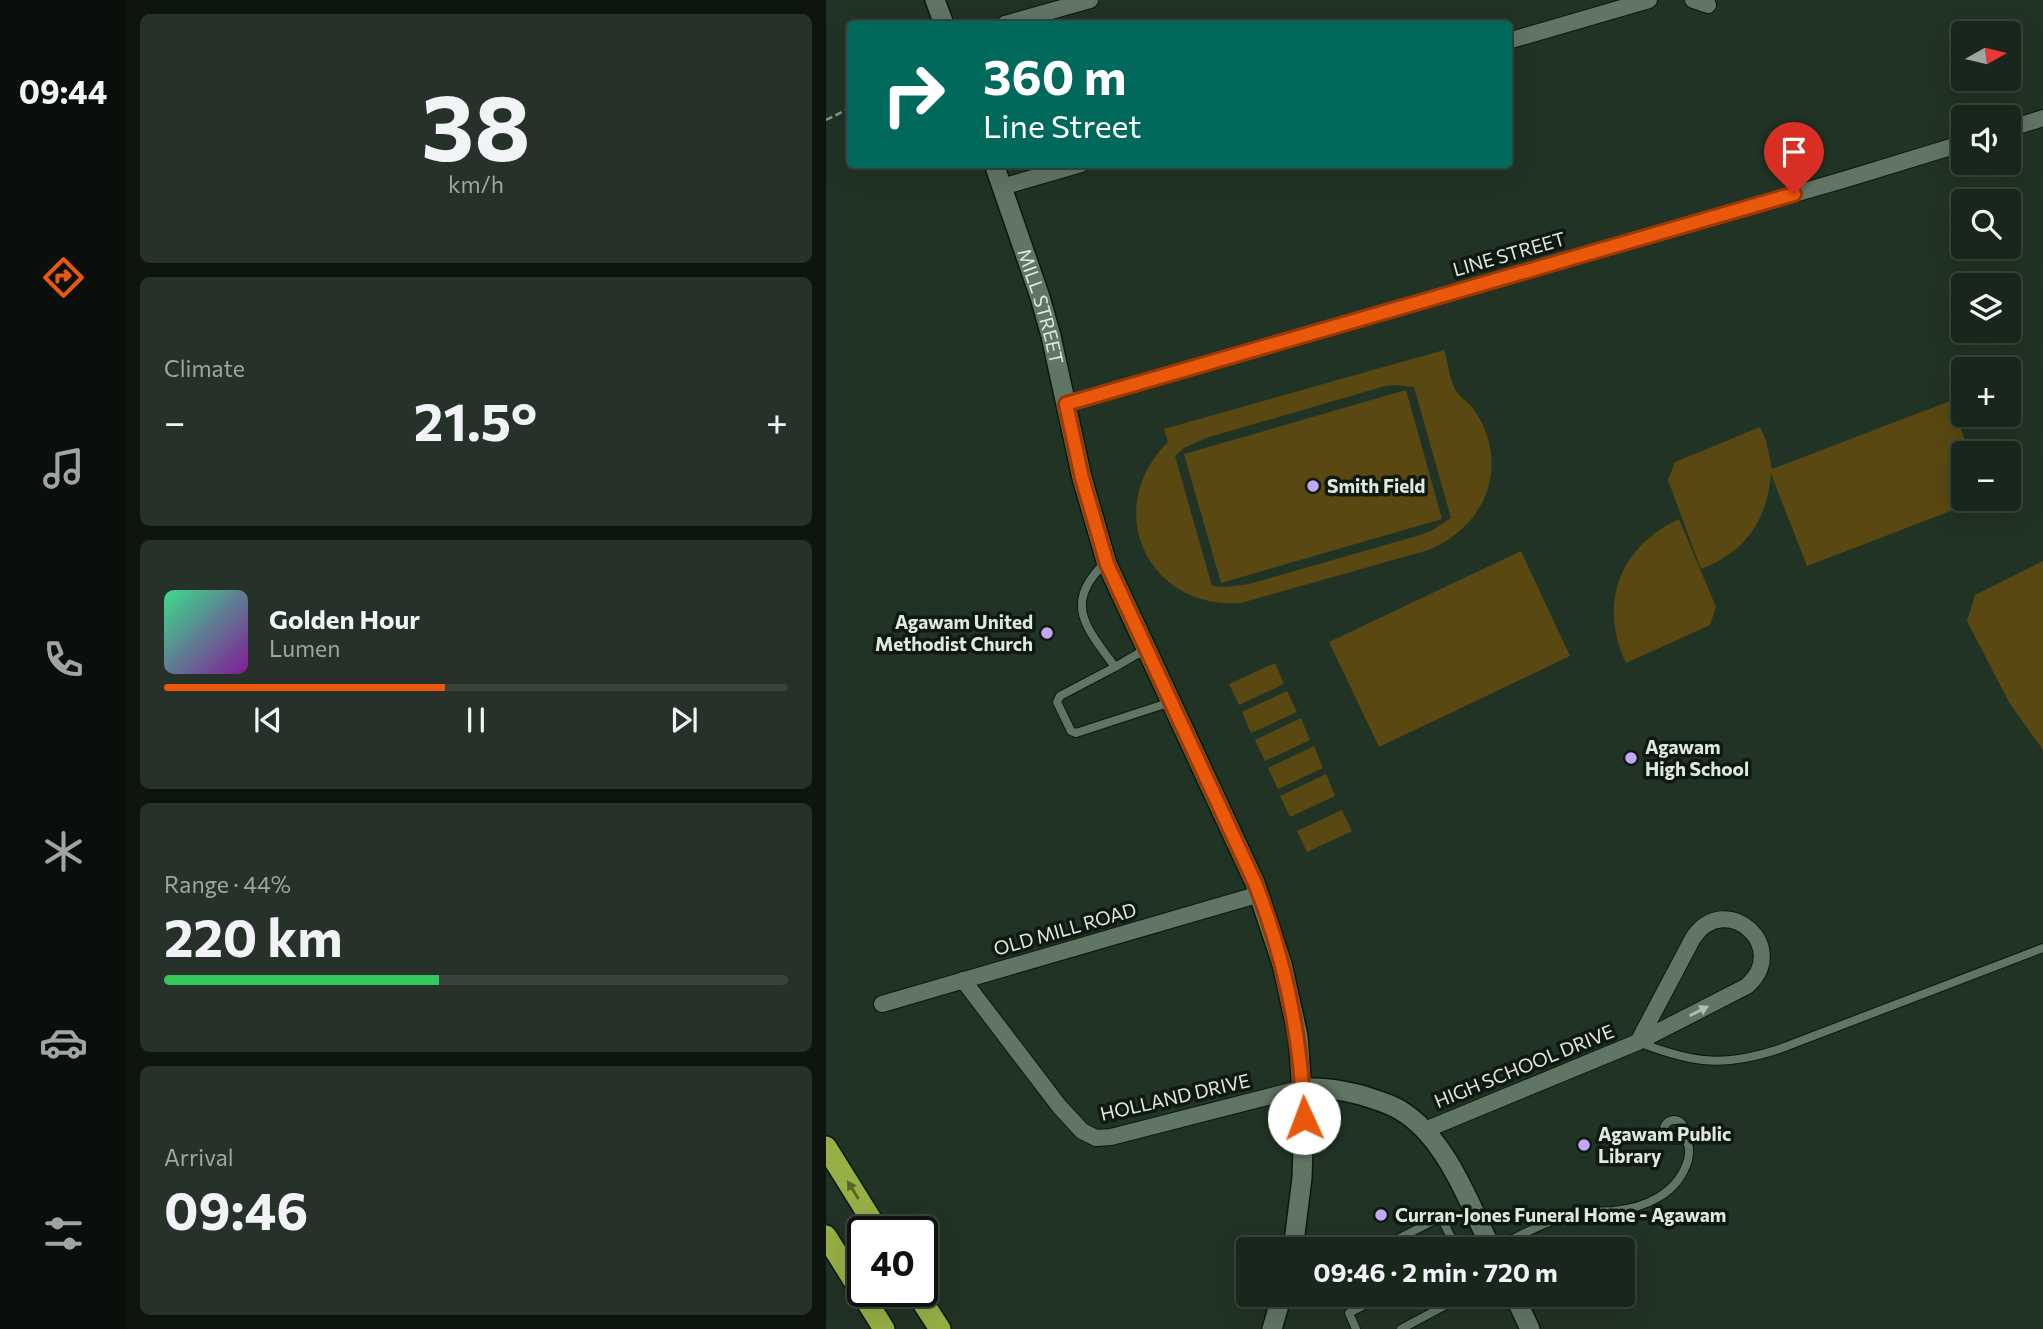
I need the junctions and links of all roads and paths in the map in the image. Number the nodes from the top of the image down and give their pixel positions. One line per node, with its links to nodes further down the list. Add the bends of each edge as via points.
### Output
1 (935, 0): 4 (street)
2 (1090, 0): 5 (street)
3 (1649, 0): 6 (street)
4 (943, 21)
5 (1016, 21)
6 (1512, 40)
7 (847, 110): 9 (path)
8 (2043, 118): 10 (street)
9 (826, 120)
10 (2021, 125)
11 (1951, 147): 15 (street, LINE STREET)
12 (995, 168): 14 (street, MILL STREET)
13 (1067, 168): 14 (street)
14 (1002, 187): 15 (street, MILL STREET, via 1040,297)
15 (1066, 404): 16 (street, MILL STREET)
16 (1107, 561): 17 (street, MILL STREET); 18 (lane, via 1087,583 1082,609 1084,621)
17 (1146, 649): 18 (lane); 19 (street, MILL STREET)
18 (1115, 667): 19 (lane, via 1060,696 1057,702 1071,732)
19 (1171, 702): 20 (street, MILL STREET)
20 (1259, 894): 22 (street, OLD MILL ROAD); 25 (street, MILL STREET, via 1291,1001)
21 (2043, 947): 24 (lane, via 1744,1059 1724,1062 1680,1057)
22 (963, 980): 23 (street, OLD MILL ROAD); 25 (street, HOLLAND DRIVE, via 1059,1106 1082,1131 1096,1138)
23 (882, 1004)
24 (1638, 1042): 24 (street, HIGH SCHOOL DRIVE, one-way to 24, via 1750,983 1762,955 1745,925 1730,919 1700,929); 26 (street, HIGH SCHOOL DRIVE)
25 (1303, 1087): 26 (street, via 1342,1090 1384,1102); 31 (street, MILL STREET, via 1302,1178)
26 (1425, 1130): 34 (street, via 1452,1172)
27 (1682, 1137): 35 (lane, via 1689,1146 1686,1165 1677,1182 1659,1198 1621,1210 1565,1216)
28 (826, 1147): 29 (highway, one-way to 28)
29 (869, 1216)
30 (826, 1236): 41 (highway)
31 (1295, 1237)
32 (1402, 1237): 33 (lane, via 1441,1217)
33 (1451, 1237)
34 (1481, 1237)
35 (1511, 1237)
36 (926, 1307): 42 (highway)
37 (1278, 1307): 43 (street)
38 (1361, 1307): 44 (lane, via 1349,1314)
39 (1442, 1307): 45 (lane)
40 (1520, 1307): 46 (street)
41 (884, 1329)
42 (940, 1329)
43 (1272, 1329)
44 (1356, 1329)
45 (1401, 1329)
46 (1530, 1329)

